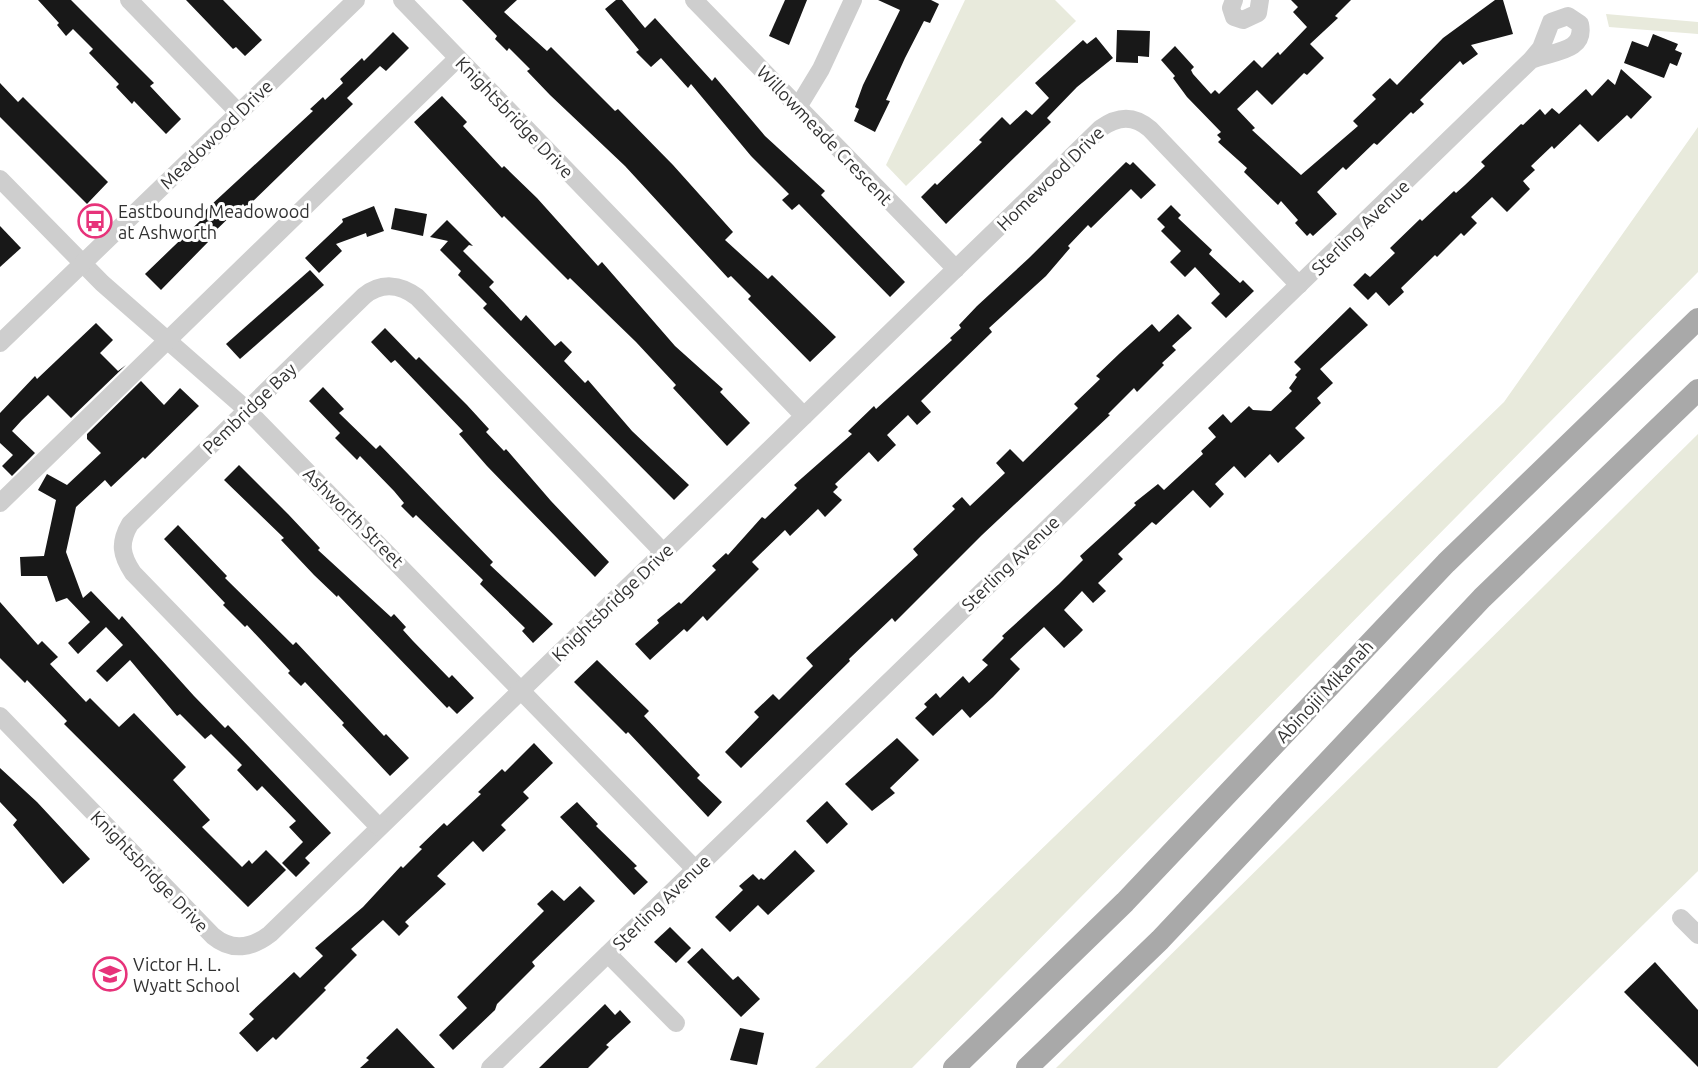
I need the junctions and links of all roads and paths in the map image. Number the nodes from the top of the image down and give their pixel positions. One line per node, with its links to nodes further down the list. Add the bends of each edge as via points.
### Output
1 (129, 0): 11 (street)
2 (356, 0): 11 (street, Meadowood Drive)
3 (402, 0): 8 (street, Knightsbridge Drive)
4 (694, 0): 10 (street, Willowmeade Crescent)
5 (853, 0): 10 (street, via 821,69)
6 (1234, 0): 7 (street, via 1234,17 1244,20 1258,14)
7 (1260, 0)
8 (458, 58): 17 (street); 21 (street, Knightsbridge Drive)
9 (1531, 60): 15 (street, Sterling Avenue)
10 (798, 107): 14 (street, Willowmeade Crescent)
11 (238, 112): 13 (street, Meadowood Drive)
12 (0, 179): 13 (street, Ashworth Street)
13 (82, 264): 17 (street, Ashworth Street); 18 (street, Meadowood Drive)
14 (956, 269): 15 (street, Homewood Drive, via 1101,128 1129,118 1150,129); 21 (street, Homewood Drive)
15 (1299, 285): 27 (street, Sterling Avenue)
16 (1698, 319): 33 (main road, Abinojii Mikanah, via 1446,563 1125,902)
17 (168, 340): 20 (street, Ashworth Street); 22 (street)
18 (0, 344)
19 (1698, 390): 34 (main road, via 1482,598 1160,940)
20 (247, 410): 23 (street, Pembridge Bay, via 370,291 383,286 404,288); 24 (street, Ashworth Street); 26 (street, Pembridge Bay, via 130,524 121,544 122,555 133,573)
21 (804, 416): 23 (street, Knightsbridge Drive)
22 (0, 503)
23 (663, 552): 24 (street, Knightsbridge Drive)
24 (521, 689): 26 (street, Knightsbridge Drive); 27 (street, Ashworth Street)
25 (0, 716): 26 (street, Knightsbridge Drive, via 213,936 231,946 252,945 270,934)
26 (379, 827)
27 (695, 869): 30 (street, Sterling Avenue)
28 (1681, 918): 29 (street)
29 (1698, 936)
30 (608, 954): 31 (street); 32 (street, Sterling Avenue)
31 (676, 1023)
32 (490, 1068)
33 (954, 1068)
34 (1027, 1068)

